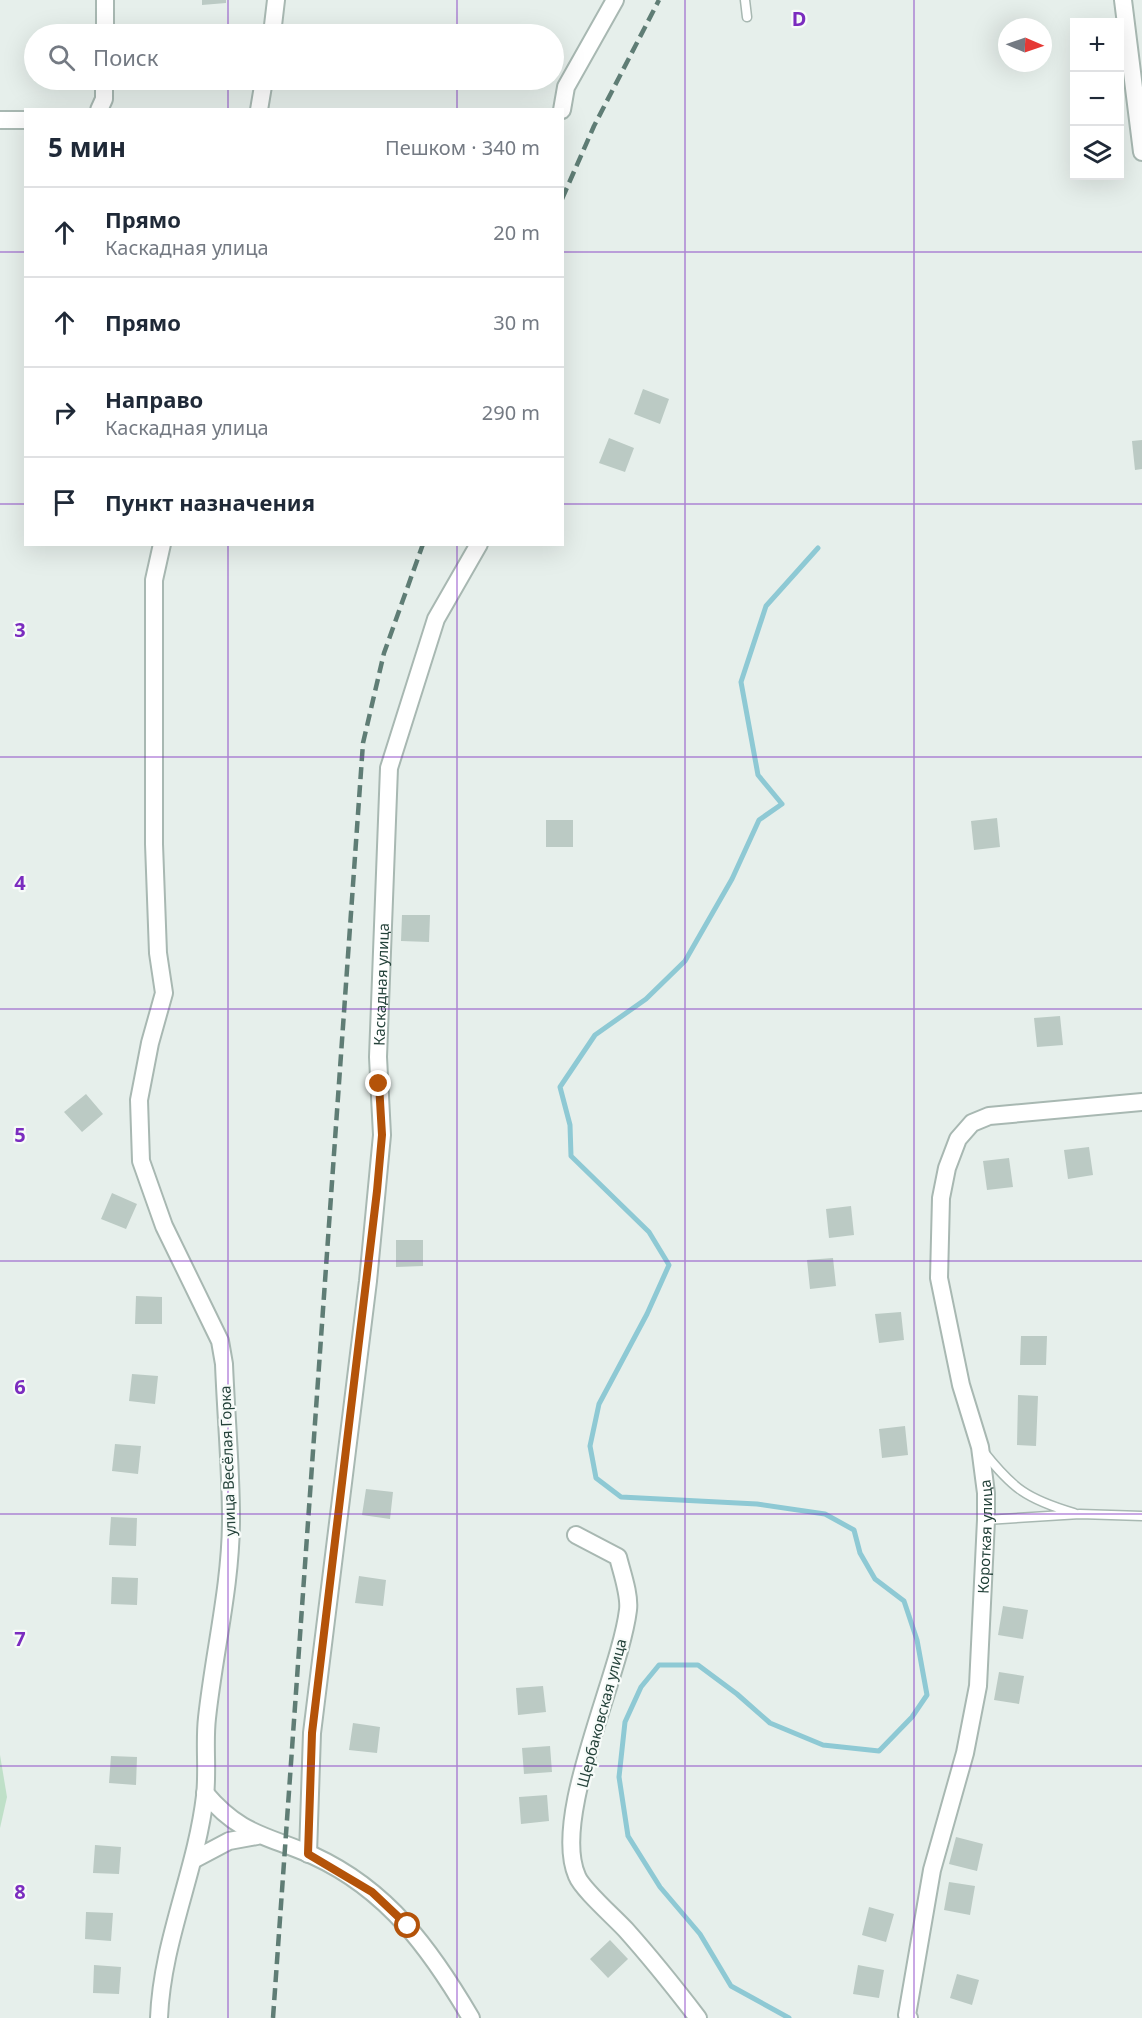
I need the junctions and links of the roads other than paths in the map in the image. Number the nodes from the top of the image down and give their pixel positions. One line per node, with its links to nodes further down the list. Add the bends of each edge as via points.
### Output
1 (105, 0): 7 (street)
2 (276, 0): 8 (street)
3 (615, 0): 13 (street, via 566,87)
4 (745, 0): 6 (lane)
5 (1123, 0): 16 (street)
6 (747, 16)
7 (105, 24)
8 (273, 24)
9 (104, 90): 11 (street)
10 (262, 90): 12 (street)
11 (100, 108)
12 (259, 108)
13 (562, 108)
14 (0, 120): 15 (street)
15 (24, 120)
16 (1142, 152)
17 (162, 546): 25 (street, улица Весёлая Горка, via 154,580 153,844 158,953 164,993 139,1100 141,1161 164,1226 220,1341 224,1364 230,1548 207,1719)
18 (477, 546): 27 (street, Каскадная улица, via 436,619 389,768 378,1057 382,1135 368,1281 312,1733)
19 (1142, 1102): 20 (street, Короткая улица, via 989,1116 972,1123 958,1139 946,1168 941,1198 939,1278 961,1385)
20 (980, 1447): 21 (lane, via 1008,1483 1042,1503); 23 (street, Короткая улица)
21 (1080, 1514): 22 (lane); 23 (lane)
22 (1142, 1516)
23 (986, 1520): 32 (street, Короткая улица, via 978,1686 965,1753 932,1870)
24 (576, 1535): 31 (street, Щербаковская улица, via 618,1557 629,1608 575,1808 572,1846 577,1876)
25 (205, 1793): 26 (street, via 220,1811); 28 (street, улица Весёлая Горка)
26 (257, 1836): 27 (street); 28 (street, via 229,1841)
27 (308, 1854): 30 (street, via 372,1892 424,1944)
28 (195, 1859): 29 (street, улица Весёлая Горка, via 162,1979)
29 (159, 2018)
30 (471, 2018)
31 (698, 2018)
32 (909, 2018)

